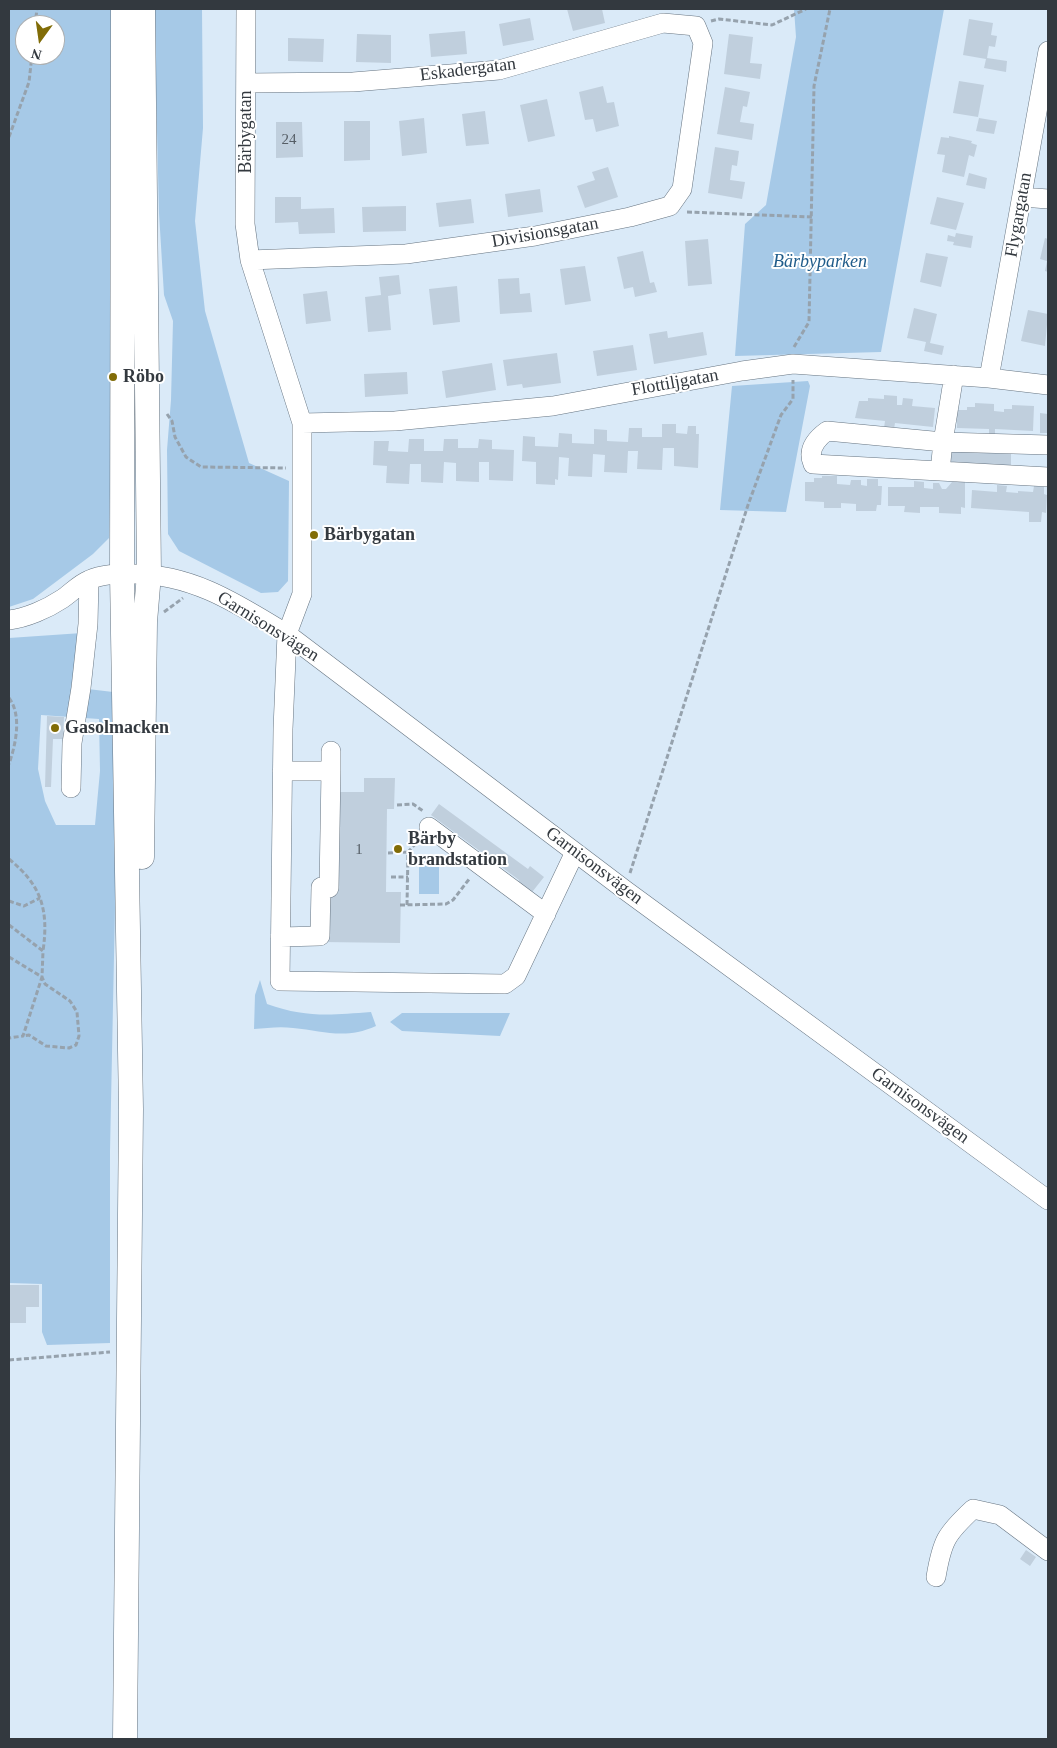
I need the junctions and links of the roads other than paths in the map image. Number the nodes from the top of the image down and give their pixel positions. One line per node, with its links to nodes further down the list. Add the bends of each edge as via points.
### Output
1 (123, 9): 18 (main road)
2 (143, 9): 19 (main road)
3 (246, 9): 5 (street, Bärbygatan)
4 (1048, 51): 6 (street, Flygargatan)
5 (246, 83): 8 (street, Eskadergatan, via 353,82 499,70 663,23 696,26 703,43 682,190); 9 (street, Bärbygatan, via 245,224)
6 (1022, 198): 7 (street); 11 (street, Flygargatan)
7 (1048, 199)
8 (670, 206): 9 (street, Divisionsgatan, via 534,236 406,254)
9 (250, 260): 13 (street, Bärbygatan)
10 (954, 375): 11 (street, Flottiljgatan); 13 (street, Flottiljgatan, via 793,364 553,406 395,421); 14 (street)
11 (988, 378): 12 (street, Flottiljgatan)
12 (1048, 385)
13 (302, 423): 22 (street, Bärbygatan, via 302,594)
14 (943, 442): 15 (street); 16 (street); 16 (street, via 827,430 816,439 810,457 813,464)
15 (1048, 445)
16 (940, 471): 17 (street)
17 (1048, 477)
18 (122, 574): 19 (street, Garnisonsvägen); 20 (street, Garnisonsvägen); 31 (main road)
19 (149, 574): 22 (street, Garnisonsvägen, via 199,585 236,602); 31 (main road, via 145,622 142,911)
20 (89, 580): 21 (street, via 59,601 19,619); 26 (street, via 82,688 72,743)
21 (9, 620)
22 (287, 634): 24 (street, Bärbygatan); 28 (street, Garnisonsvägen)
23 (331, 751): 25 (street)
24 (282, 771): 25 (street); 30 (street, Bärbygatan)
25 (331, 771): 30 (street, via 329,888 321,888 320,936)
26 (71, 788)
27 (429, 827): 29 (street)
28 (575, 852): 29 (street); 32 (street, Garnisonsvägen)
29 (546, 914): 30 (street, Bärbygatan, via 516,976 505,984 280,981)
30 (280, 937)
31 (131, 1109): 35 (main road)
32 (1048, 1200)
33 (1048, 1551): 34 (street, via 1000,1515 973,1509 950,1530 940,1550)
34 (936, 1577)
35 (126, 1739)

